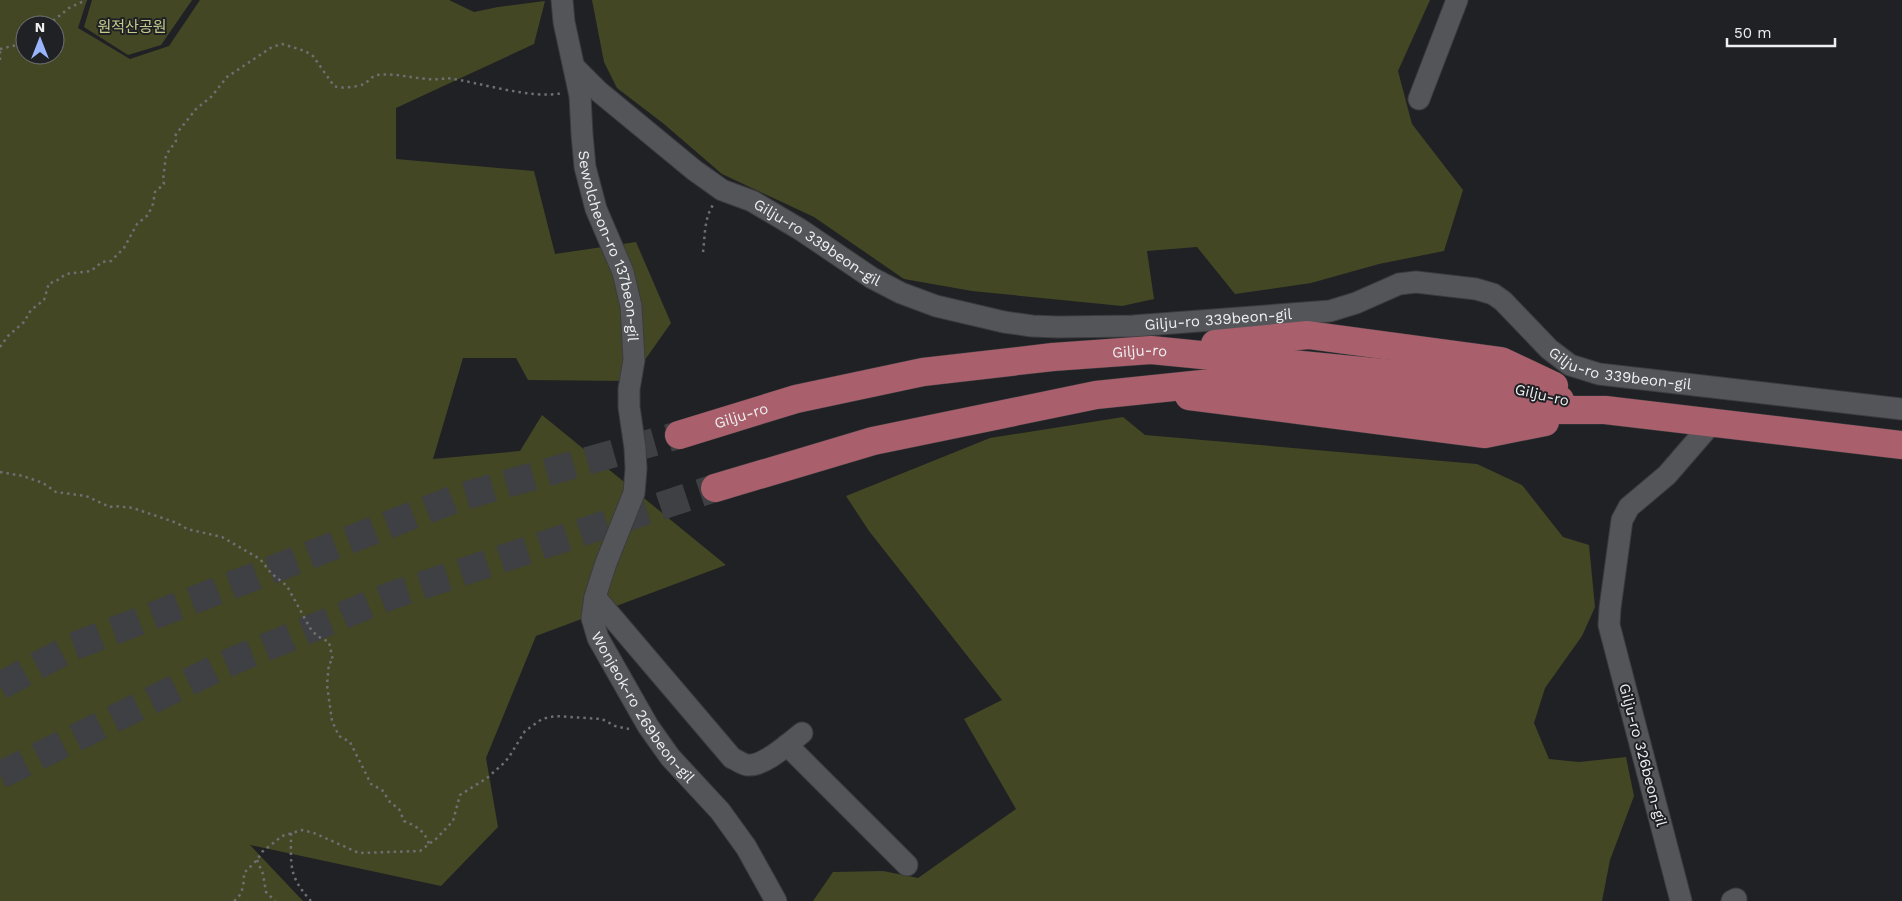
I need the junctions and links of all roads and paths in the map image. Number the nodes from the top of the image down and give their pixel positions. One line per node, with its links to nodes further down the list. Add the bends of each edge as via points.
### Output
1 (86, 0): 4 (path)
2 (562, 0): 8 (street, Sewolcheon-ro 137beon-gil)
3 (1457, 0): 9 (street)
4 (60, 15)
5 (15, 46): 6 (path)
6 (0, 50): 7 (path)
7 (0, 60)
8 (576, 77): 10 (street, Gilju-ro 339beon-gil, via 597,90 694,170); 12 (path, via 556,94 447,78 434,81 375,75 363,84 339,88 305,51 282,44 272,47 227,77 177,133 176,141 166,155 164,184 154,192 148,215 137,224 124,248 112,261 102,262 91,271 66,274 49,283 44,300 31,310); 20 (street, Sewolcheon-ro 137beon-gil, via 587,176 596,209 623,272 631,306 634,360 629,407 635,448)
9 (1419, 99)
10 (731, 193): 11 (path, via 718,200 711,209); 14 (street, Gilju-ro 339beon-gil, via 801,230 872,278 901,293 936,306 1004,322 1049,327 1133,326 1330,311 1356,304 1399,284 1416,282 1493,294 1570,365 1599,374)
11 (704, 252)
12 (0, 347)
13 (1605, 410): 15 (main road); 16 (main road, Gilju-ro, via 1501,361 1308,335 923,372 796,399); 19 (main road, via 1485,434 1143,390 1096,396 873,441)
14 (1902, 410)
15 (1712, 423): 17 (main road); 31 (street, Gilju-ro 326beon-gil, via 1666,475 1629,508 1622,520 1610,608 1609,625)
16 (679, 435)
17 (1902, 445)
18 (0, 472): 24 (path, via 43,483 56,492 86,496 110,507 133,508 187,529 222,537 260,559 286,586 310,628 329,642 333,661 329,663 327,685 332,721 339,736 350,742 371,784 382,790 399,809 404,821 416,826 427,836)
19 (715, 488)
20 (634, 493): 21 (street, Wonjeok-ro 269beon-gil)
21 (595, 597): 22 (street, Wonjeok-ro 269beon-gil, via 592,618 598,638); 26 (street, via 732,758 744,765 755,765 795,739)
22 (648, 726): 24 (path, via 631,729 602,719 555,716 542,719 525,731 509,757 487,778 460,795 453,821); 30 (street, Wonjeok-ro 269beon-gil, via 670,757 720,811 746,847)
23 (291, 833): 24 (path, via 302,830 314,833 359,853 420,851); 25 (path, via 282,836); 29 (path, via 292,868 298,887)
24 (430, 844)
25 (257, 860): 27 (path, via 244,873 244,885 239,898); 28 (path, via 266,892)
26 (907, 865)
27 (234, 901)
28 (274, 901)
29 (311, 901)
30 (776, 901)
31 (1681, 901)

